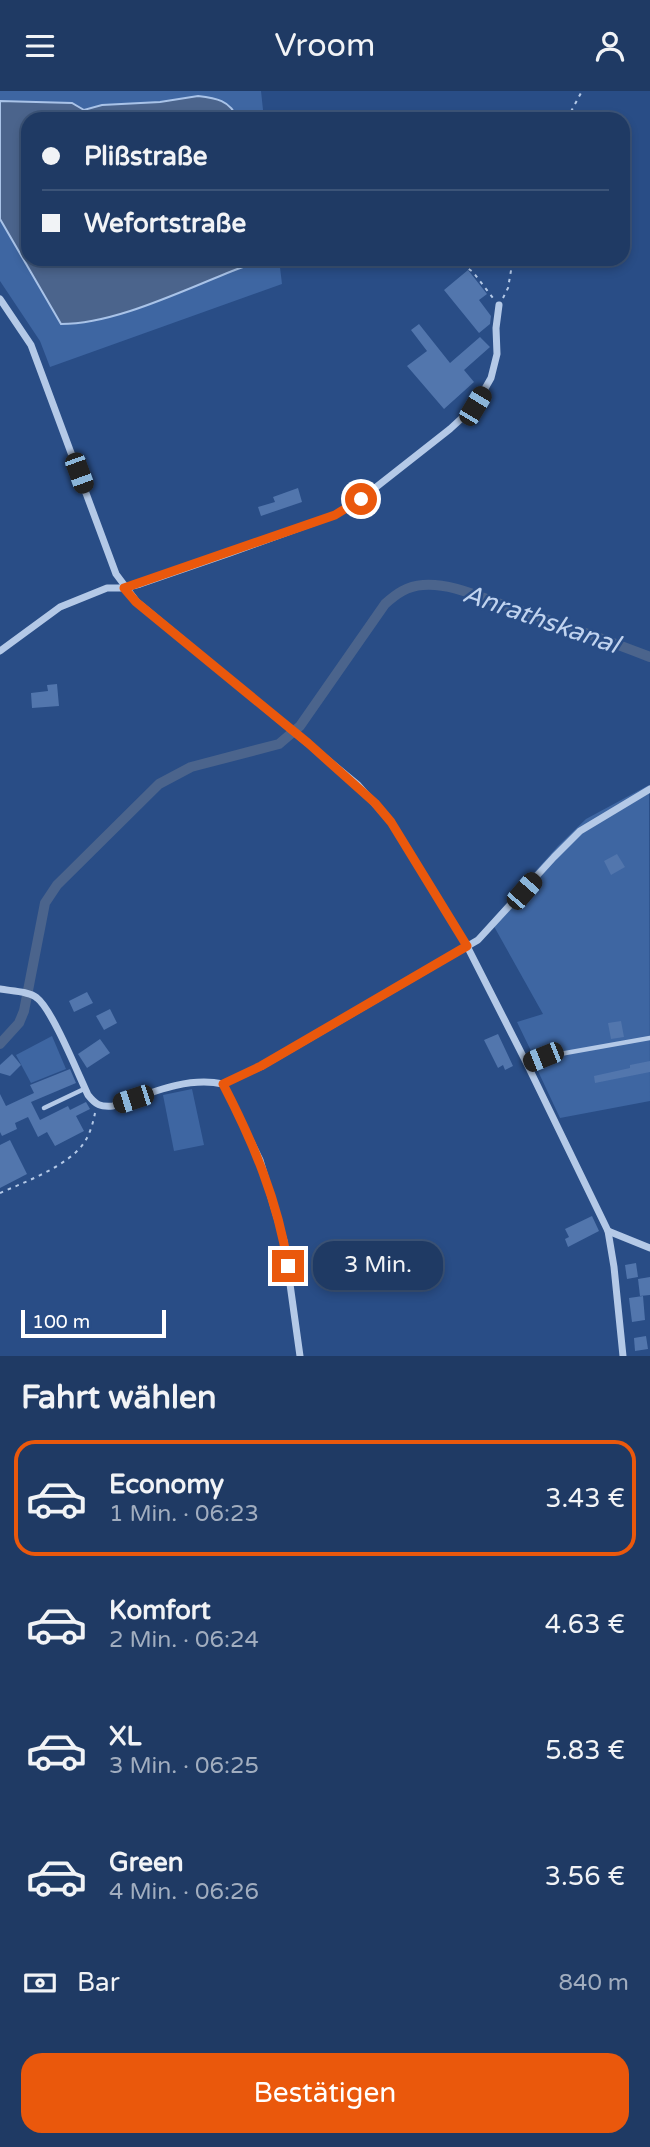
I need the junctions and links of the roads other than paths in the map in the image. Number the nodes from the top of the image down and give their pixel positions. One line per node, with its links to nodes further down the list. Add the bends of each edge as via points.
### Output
1 (0, 299): 3 (street, via 32,345)
2 (499, 305): 3 (street, via 497,354 491,379 475,406 385,482 335,515)
3 (124, 588): 4 (street, via 107,588 60,607); 6 (street, via 358,785 391,822)
4 (0, 651)
5 (650, 789): 6 (street, via 580,831 494,925)
6 (467, 946): 9 (street); 10 (street)
7 (0, 989): 11 (street, via 39,1000)
8 (650, 1038): 9 (lane, via 543,1057)
9 (527, 1064): 13 (street)
10 (223, 1084): 11 (street, via 199,1081 172,1086 103,1107 96,1105); 15 (street, via 260,1160 284,1241)
11 (85, 1088): 12 (lane)
12 (44, 1108)
13 (608, 1231): 14 (street); 16 (street)
14 (650, 1248)
15 (300, 1356)
16 (622, 1356)

